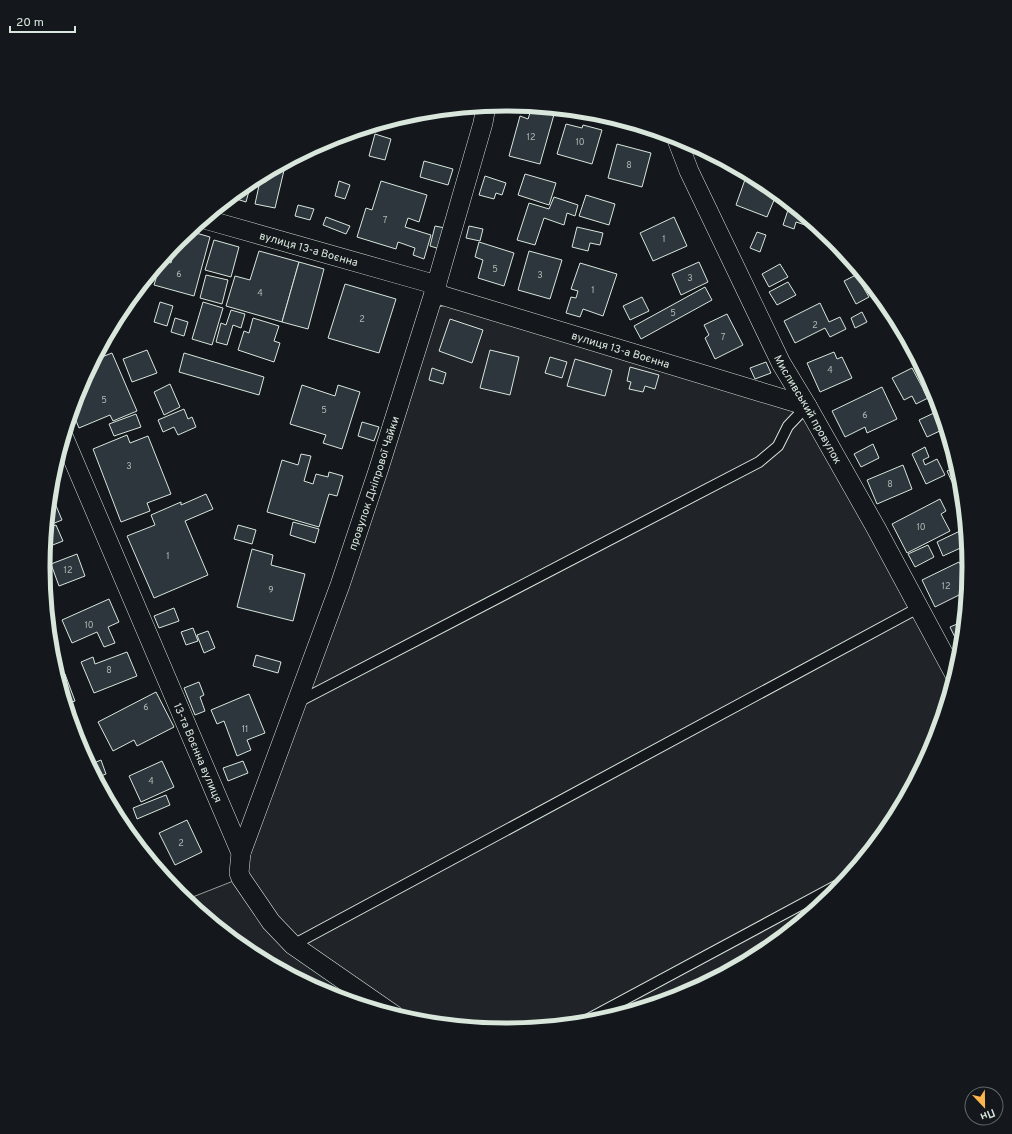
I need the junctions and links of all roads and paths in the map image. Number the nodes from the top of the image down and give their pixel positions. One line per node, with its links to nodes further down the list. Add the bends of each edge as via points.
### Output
1 (485, 112): 4 (street, провулок Дніпрової Чайки)
2 (679, 145): 5 (street, Мисливський провулок, via 781,364)
3 (209, 221): 4 (street, вулиця 13-а Воєнна)
4 (435, 289): 5 (street, вулиця 13-а Воєнна); 9 (street, провулок Дніпрової Чайки, via 379,468)
5 (807, 406): 7 (street, Мисливський провулок); 9 (lane, via 788,426 778,446 759,462)
6 (67, 445): 10 (street, 13-та Воєнна вулиця)
7 (918, 608): 8 (street, Мисливський провулок); 12 (lane)
8 (950, 667)
9 (298, 702): 10 (street, провулок Дніпрової Чайки)
10 (241, 853): 12 (street, 13-та Воєнна вулиця, via 241,878 272,922)
11 (826, 891): 14 (lane)
12 (293, 944): 13 (street, 13-та Воєнна вулиця)
13 (379, 1005)
14 (600, 1013)

